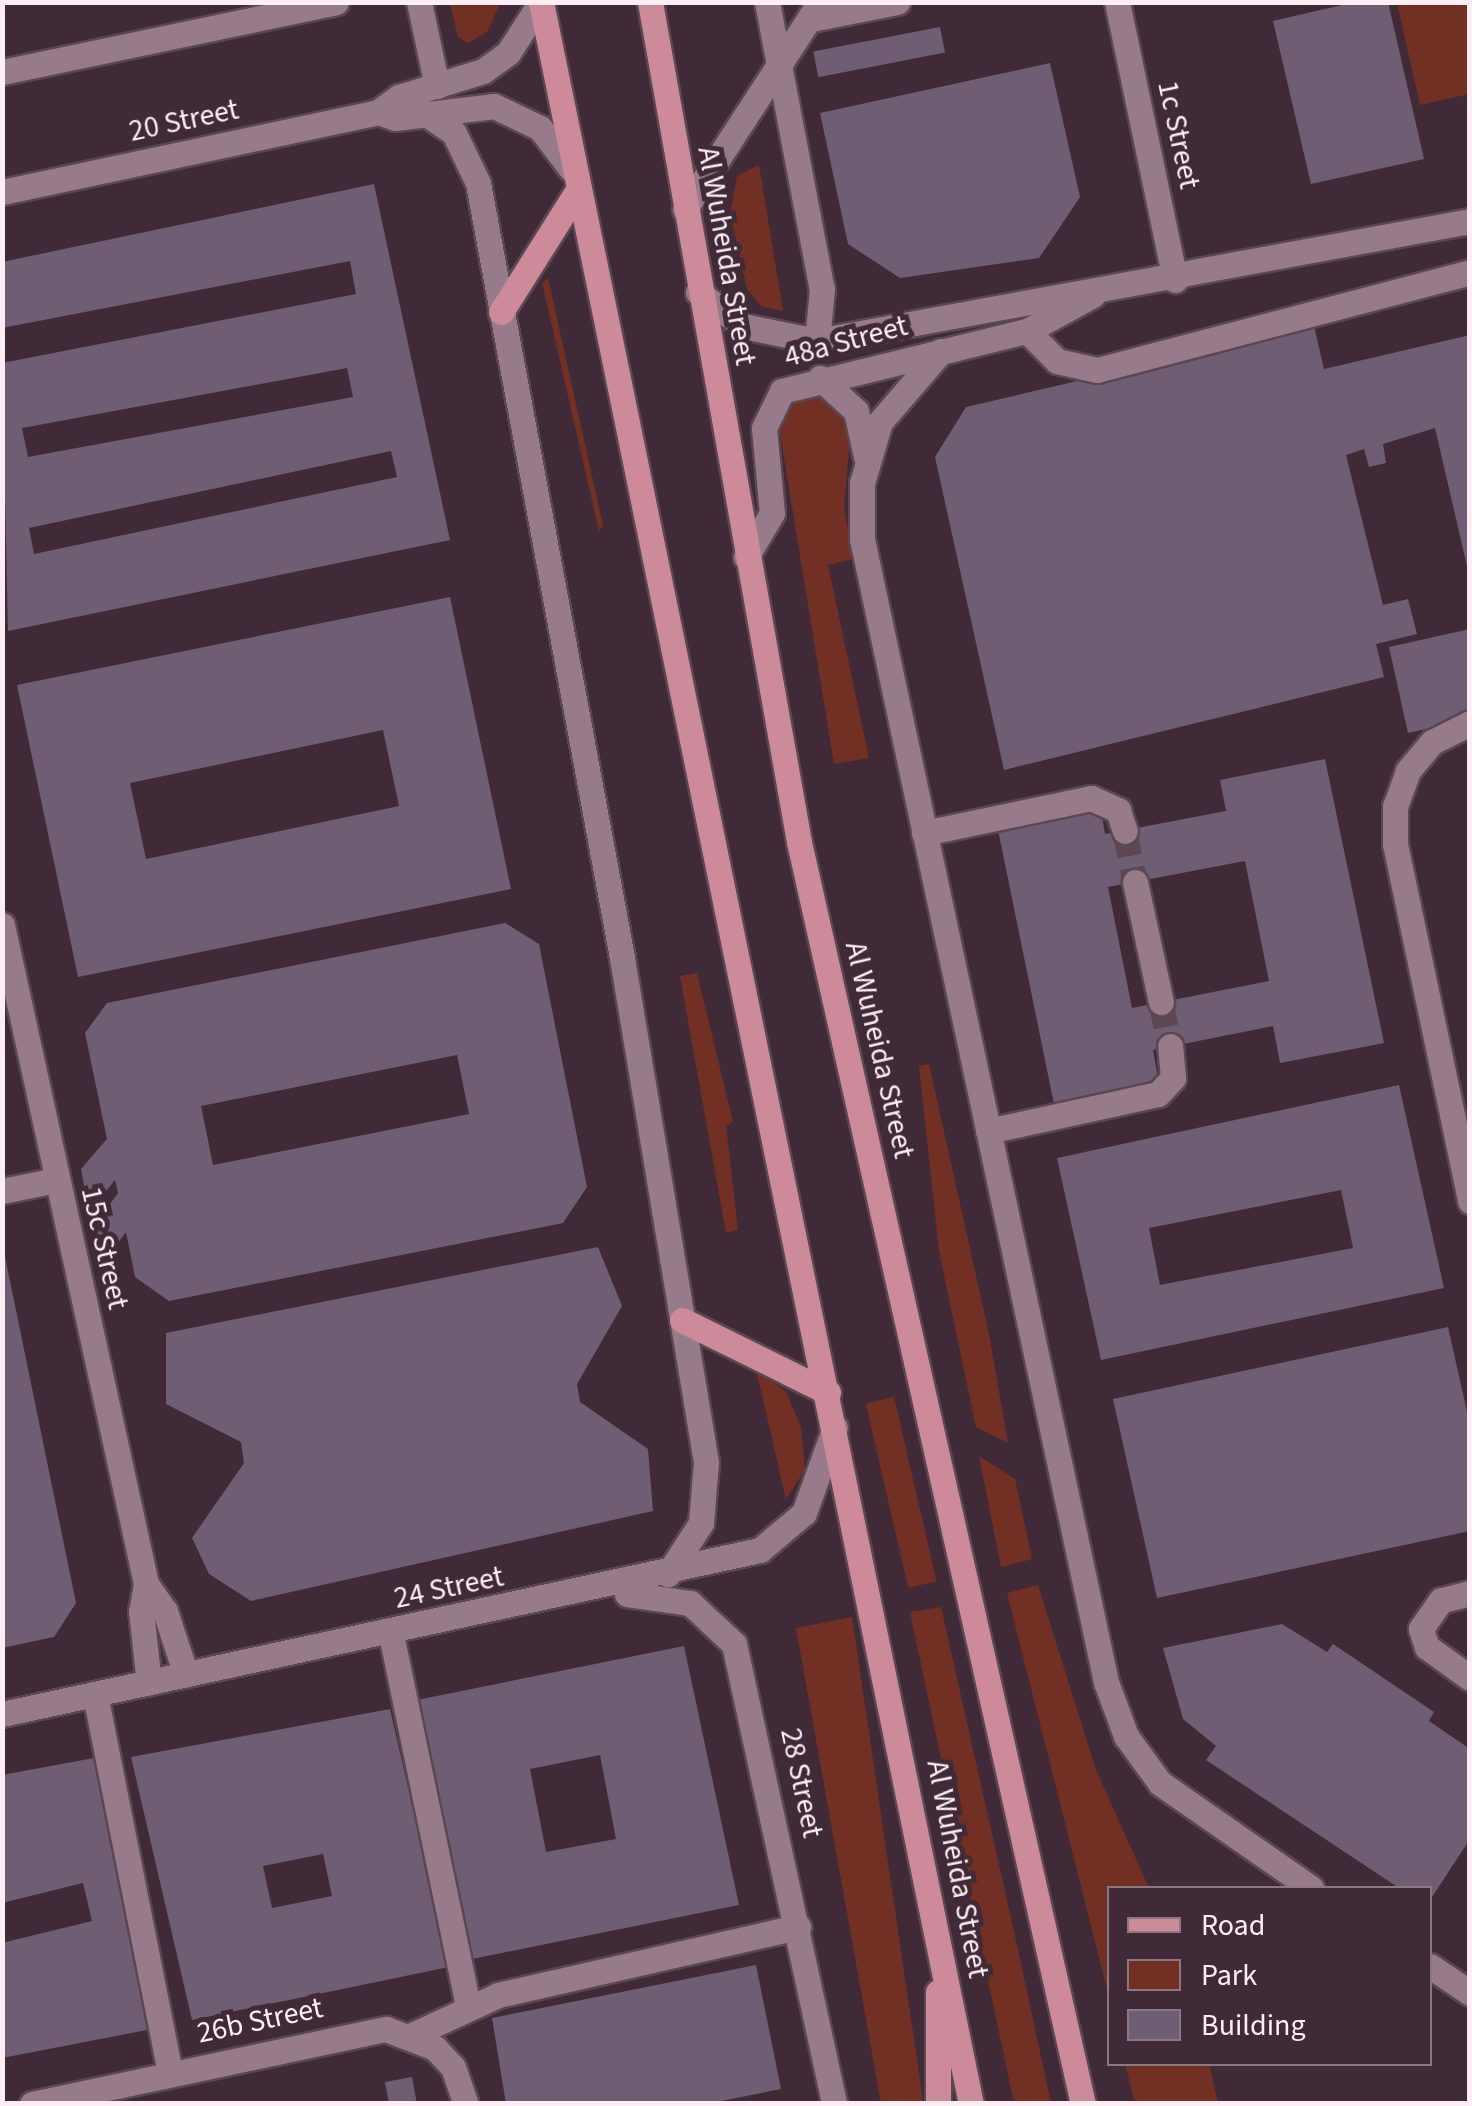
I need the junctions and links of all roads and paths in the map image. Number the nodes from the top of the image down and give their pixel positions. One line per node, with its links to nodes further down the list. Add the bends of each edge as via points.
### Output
1 (336, 2): 10 (street)
2 (419, 2): 11 (street)
3 (541, 2): 11 (street, 20 Street, via 508,53); 14 (main road, Al Wuheida Street)
4 (650, 2): 16 (main road, Al Wuheida Street)
5 (767, 2): 9 (street)
6 (897, 2): 8 (street)
7 (1117, 2): 19 (street, 1c Street)
8 (815, 11): 9 (street)
9 (780, 65): 16 (street); 24 (street, via 822,289)
10 (2, 72)
11 (437, 86): 12 (street, 20 Street)
12 (378, 112): 13 (street, 20 Street); 15 (street, 20 Street)
13 (423, 112): 14 (street, 20 Street, via 468,104 518,115 549,138); 22 (street, via 454,133 474,165)
14 (574, 181): 22 (main road); 42 (main road, Al Wuheida Street)
15 (2, 192)
16 (685, 209): 20 (main road, Al Wuheida Street)
17 (1470, 221): 19 (street, 48a Street)
18 (1470, 272): 23 (street, via 1097,370 1056,361)
19 (1175, 280): 21 (street, 48a Street)
20 (698, 292): 24 (street, 48a Street, via 742,326); 28 (main road, Al Wuheida Street)
21 (1093, 295): 23 (street, 48a Street); 24 (street, 48a Street, via 1045,296)
22 (501, 312): 41 (street)
23 (1027, 331): 25 (street, 48a Street)
24 (817, 342)
25 (941, 350): 26 (street, 48a Street); 27 (street, via 897,396)
26 (820, 378): 27 (street, via 856,411); 28 (street, 48a Street, via 782,391 766,414 772,513)
27 (866, 457): 31 (street, via 862,539)
28 (746, 557): 67 (main road, Al Wuheida Street, via 799,842)
29 (1470, 723): 40 (street, via 1432,742 1408,771 1395,806 1396,844)
30 (1125, 831): 31 (street, via 1118,810 1091,798)
31 (924, 832): 37 (street)
32 (1136, 882): 34 (street)
33 (2, 926): 35 (street, 15c Street)
34 (1160, 1002)
35 (11, 1007): 38 (street, 15c Street)
36 (1170, 1046): 37 (street, via 1173,1078 1158,1094)
37 (988, 1131): 54 (street, via 1114,1710 1160,1783)
38 (56, 1180): 39 (street); 45 (street, 15c Street)
39 (2, 1192)
40 (1470, 1202)
41 (682, 1320): 42 (main road); 44 (street, via 707,1493 701,1523)
42 (828, 1392): 43 (main road, Al Wuheida Street)
43 (836, 1427): 44 (street, 24 Street, via 817,1487 784,1534 760,1550); 56 (main road, Al Wuheida Street)
44 (668, 1574): 47 (street, 24 Street)
45 (146, 1584): 49 (street, 15c Street, via 165,1611); 51 (street, 15c Street, via 140,1610)
46 (1470, 1593): 50 (street, via 1441,1600 1421,1629 1427,1647)
47 (582, 1594): 48 (street, 24 Street); 55 (street, 28 Street, via 661,1594 690,1603 725,1630 745,1673)
48 (390, 1634): 49 (street, 24 Street); 59 (street)
49 (186, 1675): 51 (street, 24 Street)
50 (1470, 1678)
51 (149, 1683): 52 (street, 24 Street)
52 (95, 1694): 53 (street, 24 Street); 61 (street)
53 (2, 1714)
54 (1308, 1886)
55 (798, 1927): 59 (street); 64 (street, 28 Street)
56 (939, 1948): 65 (main road); 66 (main road, Al Wuheida Street)
57 (1432, 1967): 58 (street)
58 (1470, 1993)
59 (468, 2005): 60 (street)
60 (412, 2035): 61 (street, 26b Street, via 360,2033); 63 (street, via 453,2067)
61 (170, 2074): 62 (street, 26b Street)
62 (32, 2104)
63 (466, 2104)
64 (834, 2104)
65 (938, 2104)
66 (971, 2104)
67 (1083, 2104)

